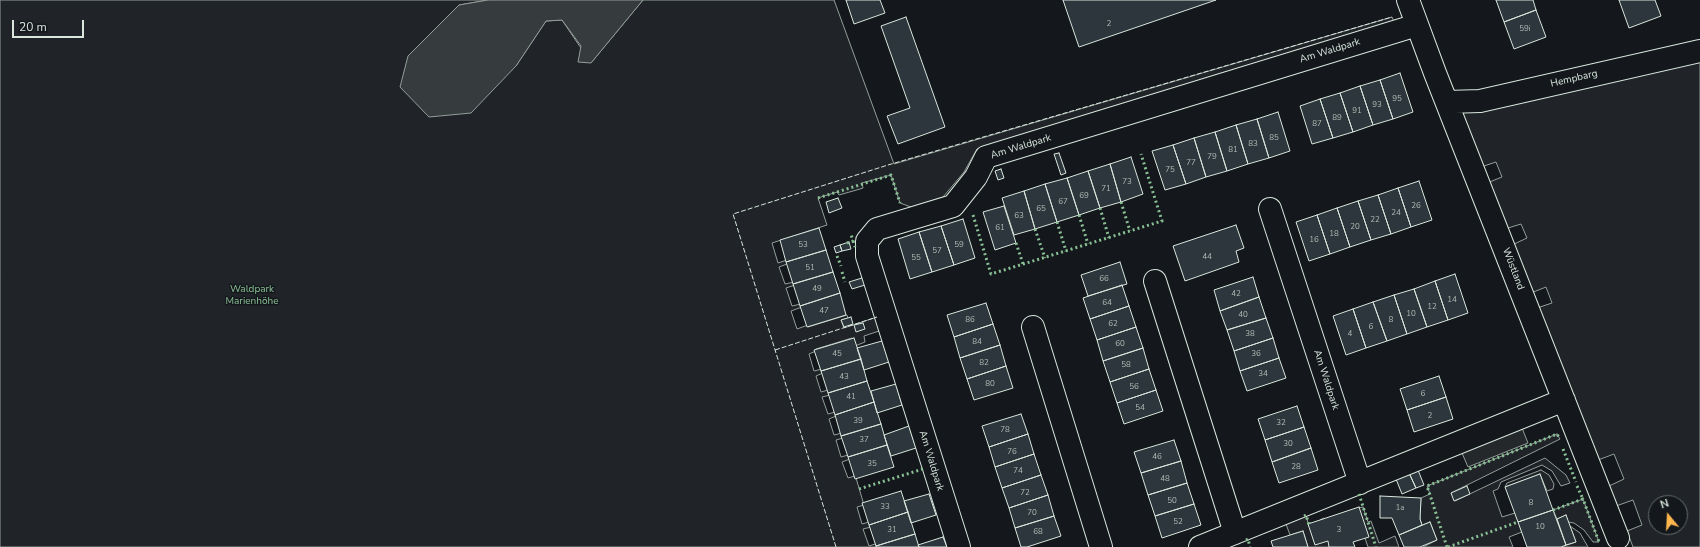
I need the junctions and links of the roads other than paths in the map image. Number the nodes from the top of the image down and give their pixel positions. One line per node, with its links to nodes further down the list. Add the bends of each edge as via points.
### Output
1 (1408, 0): 2 (street, Wüstland)
2 (1417, 25): 4 (street, Wüstland); 12 (street, Am Waldpark, via 986,157 976,177 953,206 877,229 868,241 867,256)
3 (1700, 51): 4 (street, Hempbarg, via 1480,100)
4 (1447, 102): 8 (street, Wüstland)
5 (1270, 209): 9 (street, Am Waldpark)
6 (1155, 281): 10 (street)
7 (1033, 327): 13 (street)
8 (1564, 400): 9 (street); 11 (street, Wüstland)
9 (1360, 483): 10 (street)
10 (1235, 533): 14 (street)
11 (1618, 538)
12 (959, 547)
13 (1101, 547)
14 (1200, 547)

